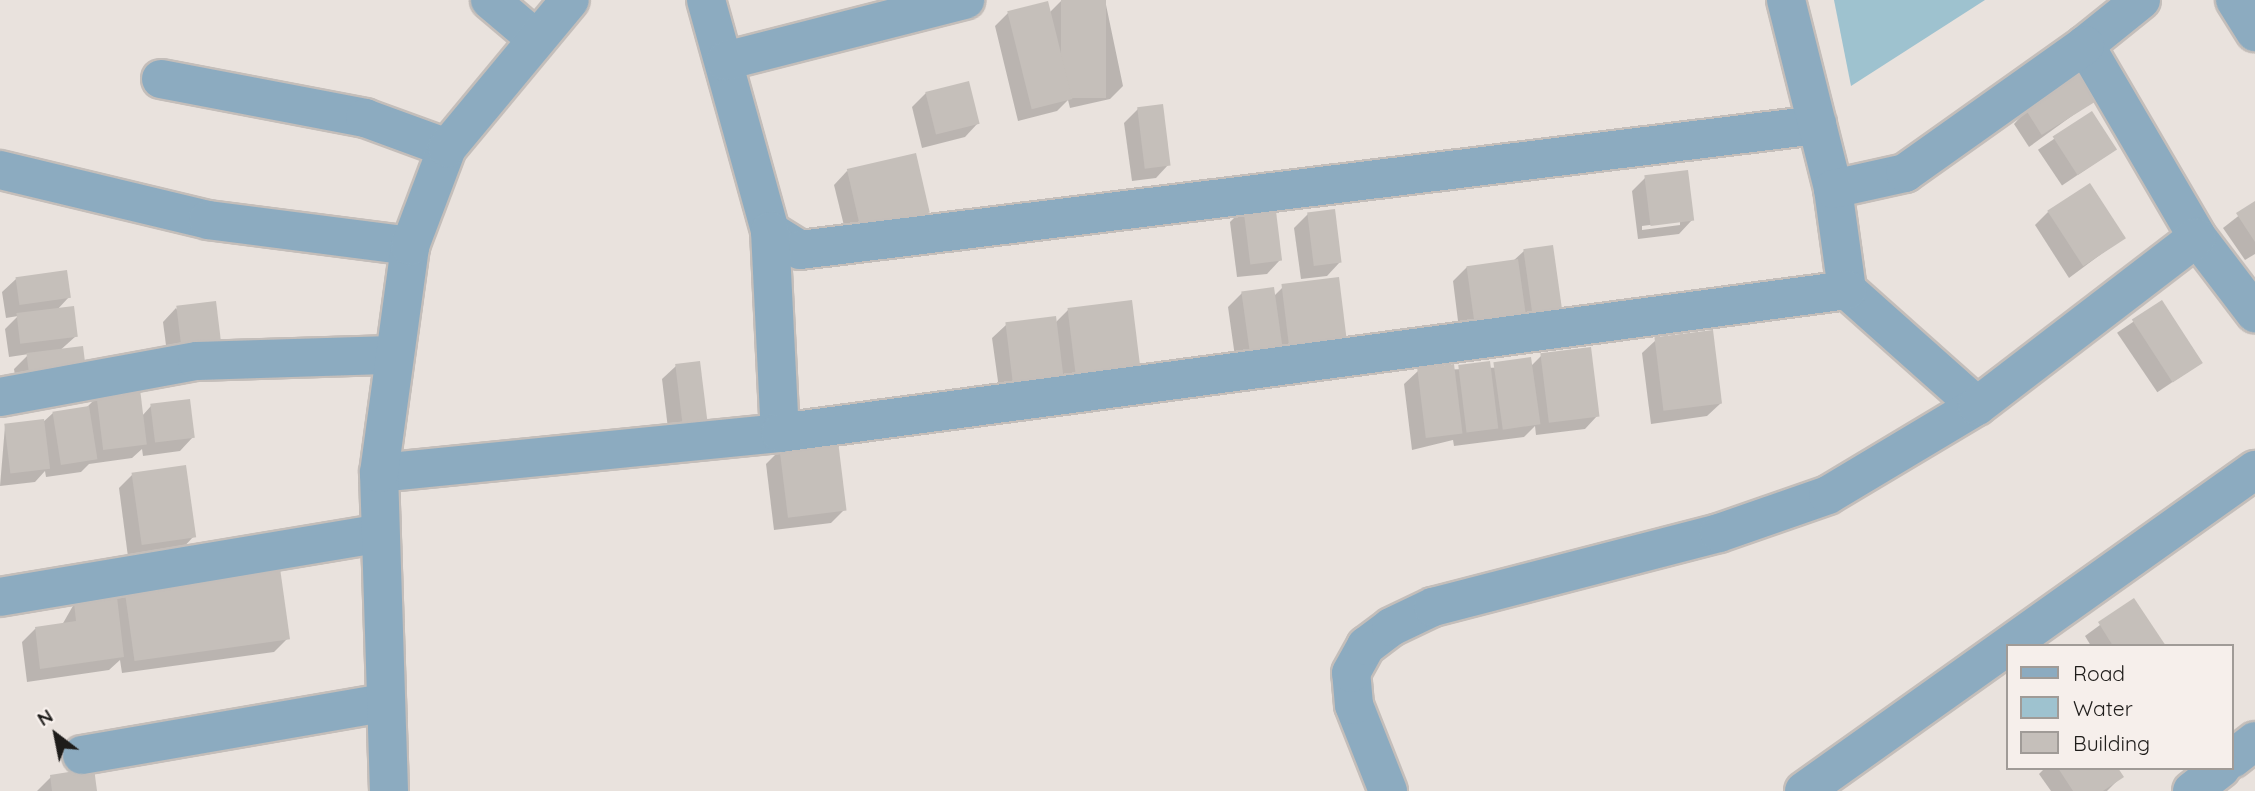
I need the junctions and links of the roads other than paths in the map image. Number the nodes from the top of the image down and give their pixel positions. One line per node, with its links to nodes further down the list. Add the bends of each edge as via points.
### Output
1 (490, 0): 9 (street)
2 (570, 0): 9 (street)
3 (706, 0): 11 (street)
4 (965, 0): 11 (street)
5 (1786, 0): 13 (street)
6 (2141, 0): 10 (street)
7 (2235, 0): 8 (street)
8 (2255, 32)
9 (536, 39): 14 (street)
10 (2085, 45): 16 (street, via 1905,173); 18 (street)
11 (725, 61): 17 (street)
12 (160, 79): 14 (street, via 365,118)
13 (1817, 125): 16 (street); 17 (street, via 800,250)
14 (447, 148): 19 (street)
15 (0, 170): 19 (street, via 208,220)
16 (1833, 189): 20 (street)
17 (770, 231): 25 (street)
18 (2197, 237): 21 (street); 24 (street)
19 (410, 246): 22 (street)
20 (1847, 290): 24 (street); 25 (street)
21 (2255, 313)
22 (392, 355): 23 (street, via 197,361); 27 (street)
23 (0, 397)
24 (1978, 406): 38 (street, via 1828,495 1719,533 1433,607 1391,627 1366,646 1351,673 1354,705)
25 (780, 433): 27 (street)
26 (2255, 470): 30 (street)
27 (379, 473): 28 (street)
28 (377, 534): 29 (street); 32 (street)
29 (0, 597)
30 (2011, 644)
31 (2007, 647): 39 (street)
32 (383, 703): 34 (street); 37 (street)
33 (2255, 741): 35 (street)
34 (82, 755)
35 (2234, 757)
36 (2218, 770): 40 (street)
37 (389, 791)
38 (1388, 791)
39 (1804, 791)
40 (2192, 791)

